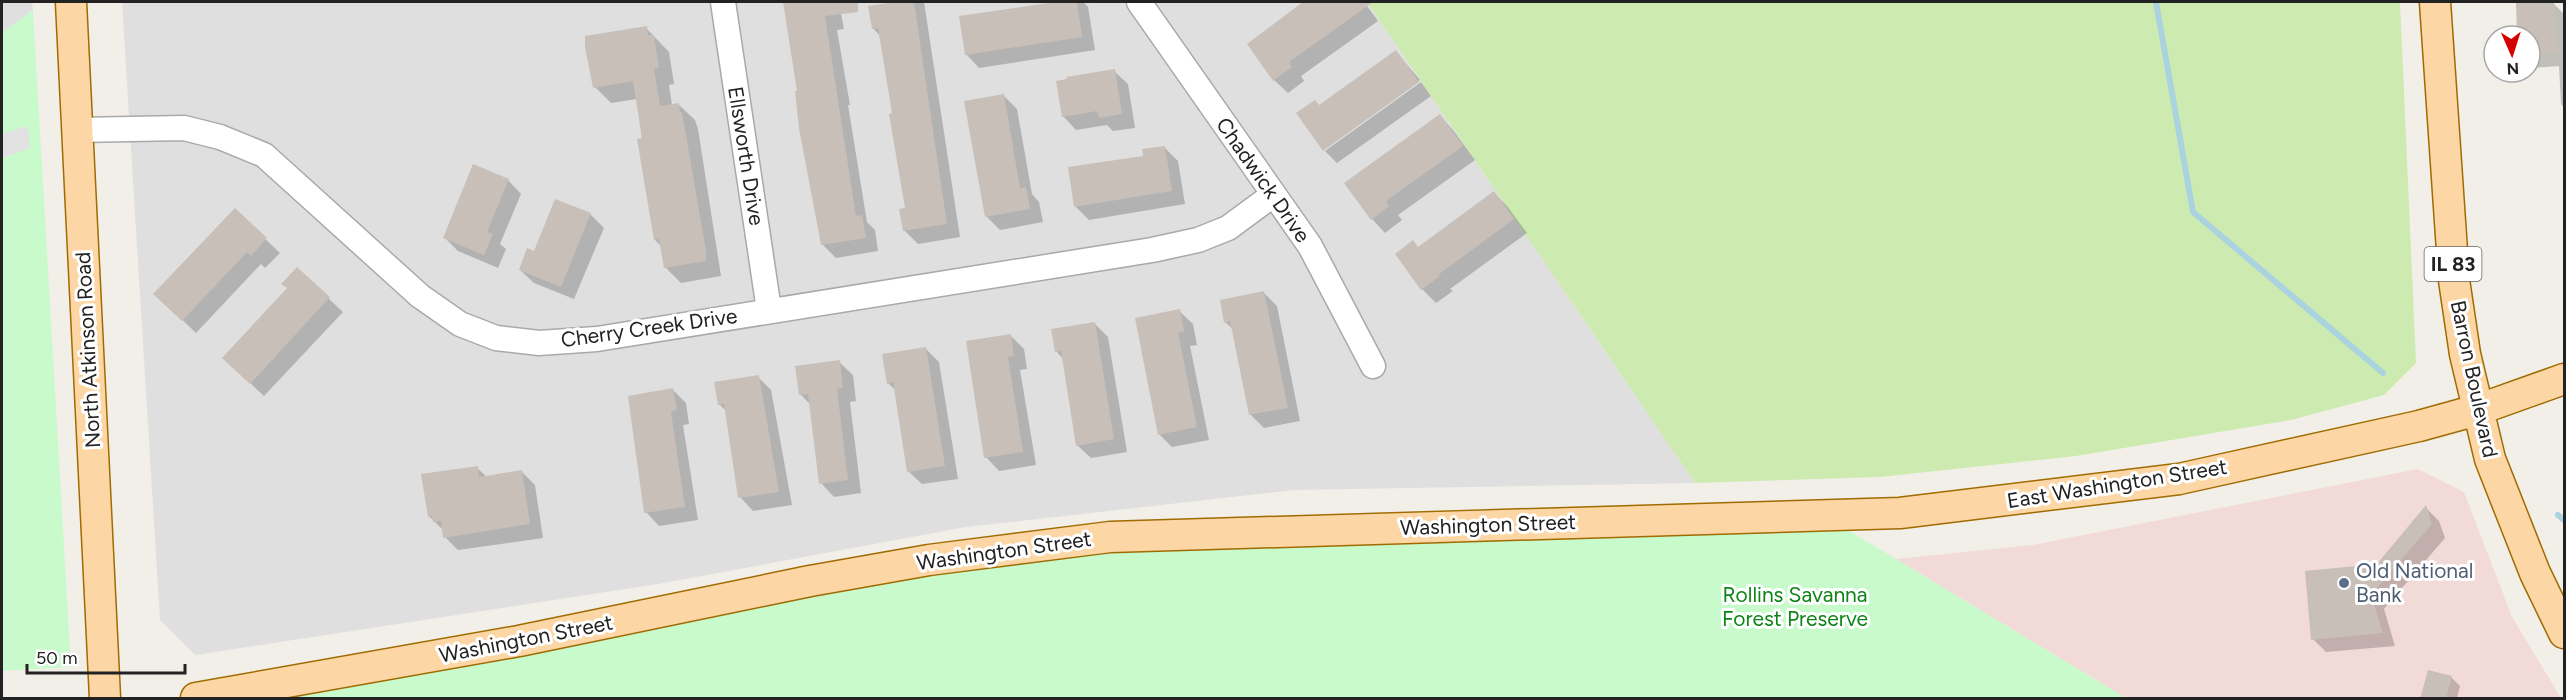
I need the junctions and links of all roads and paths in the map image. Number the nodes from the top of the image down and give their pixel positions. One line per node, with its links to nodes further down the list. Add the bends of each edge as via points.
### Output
1 (70, 2): 5 (main road, North Atkinson Road)
2 (723, 2): 7 (street, Ellsworth Drive)
3 (1139, 2): 6 (street, Chadwick Drive)
4 (2435, 2): 10 (main road, Barron Boulevard / IL 83, via 2454,280)
5 (77, 130): 7 (street, Cherry Creek Drive, via 184,128 220,136 264,155 420,296 460,324 496,338 539,343 597,339); 13 (main road, North Atkinson Road)
6 (1274, 195): 7 (street, Cherry Creek Drive, via 1228,228 1198,240); 8 (street, Chadwick Drive, via 1310,246)
7 (769, 310)
8 (1373, 366)
9 (2565, 379): 10 (main road)
10 (2477, 410): 11 (main road, East Washington Street, via 2179,479 1900,513); 12 (main road, Barron Boulevard / IL 83, via 2490,459 2535,573)
11 (1823, 515): 14 (main road, Washington Street, via 1110,537 929,560 821,579 519,641)
12 (2565, 633)
13 (105, 699)
14 (196, 699)

